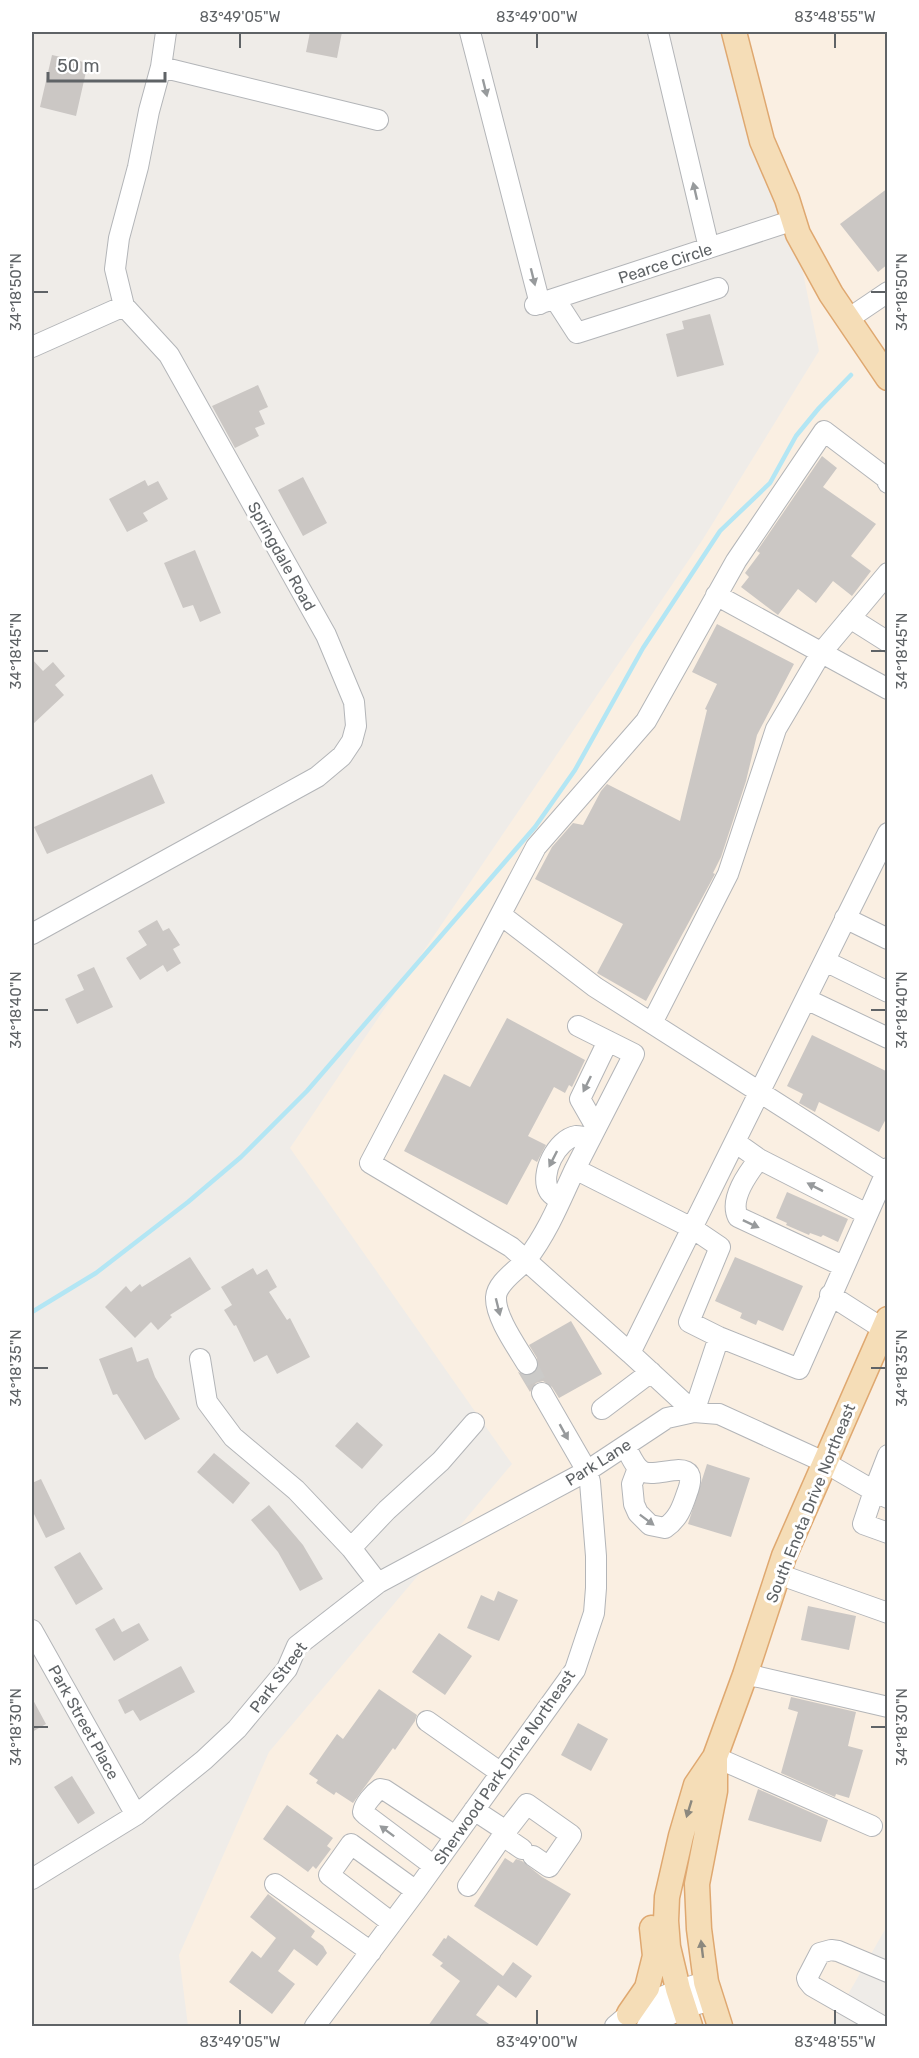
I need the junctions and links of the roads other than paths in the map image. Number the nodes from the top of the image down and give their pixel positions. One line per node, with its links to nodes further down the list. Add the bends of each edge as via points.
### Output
1 (166, 32): 5 (street, Springdale Road)
2 (470, 32): 11 (street, one-way to 11)
3 (658, 32): 8 (street, one-way to 3)
4 (734, 32): 7 (main road, via 762,141)
5 (161, 67): 6 (street); 12 (street, Springdale Road, via 119,238 115,269)
6 (378, 120)
7 (794, 220): 8 (street, Pearce Circle); 13 (main road, via 811,260)
8 (709, 248): 11 (street, Pearce Circle)
9 (718, 288): 11 (street, via 577,333)
10 (888, 292): 13 (street)
11 (543, 303)
12 (124, 306): 14 (street); 26 (street, Springdale Road, via 169,355 326,635 354,702 356,726 342,756 317,777)
13 (848, 319): 15 (main road)
14 (32, 347)
15 (888, 378)
16 (888, 483): 18 (street, via 886,477 824,431)
17 (888, 573): 19 (street)
18 (716, 595): 21 (street); 24 (street, via 646,721 536,848)
19 (850, 618): 20 (street); 21 (street)
20 (888, 642)
21 (821, 652): 22 (street); 31 (street, via 776,729 728,874)
22 (888, 689)
23 (886, 837): 25 (street)
24 (501, 915): 31 (street, via 595,987); 44 (street, via 370,1163 511,1246)
25 (845, 918): 27 (street); 28 (street)
26 (32, 934)
27 (888, 939)
28 (825, 961): 29 (street); 30 (street)
29 (888, 992)
30 (806, 999): 33 (street); 35 (street)
31 (652, 1023): 35 (street)
32 (578, 1026): 34 (street)
33 (888, 1038)
34 (608, 1041): 36 (street, one-way to 36, via 580,1099); 36 (street, via 634,1054)
35 (760, 1092): 37 (street); 40 (street)
36 (593, 1133): 39 (street); 41 (street, one-way to 41, via 575,1136 561,1144 554,1156 546,1179 549,1192)
37 (735, 1142): 38 (street); 43 (street)
38 (759, 1159): 42 (street, one-way to 38); 45 (street, one-way to 45, via 735,1203 738,1217)
39 (575, 1169): 41 (street); 43 (street)
40 (887, 1171): 42 (street)
41 (560, 1200): 44 (street)
42 (867, 1214): 45 (street)
43 (692, 1228): 48 (street, via 720,1246 689,1322); 49 (street)
44 (526, 1261): 49 (street); 52 (street, one-way to 52, via 496,1296 498,1311)
45 (843, 1266): 46 (street)
46 (830, 1295): 47 (street); 48 (street, via 798,1369)
47 (886, 1327): 50 (main road, South Enota Drive Northeast)
48 (719, 1337): 56 (street)
49 (630, 1353): 53 (street)
50 (880, 1356): 60 (main road, South Enota Drive Northeast)
51 (200, 1359): 65 (street, via 207,1402 233,1437 296,1490)
52 (527, 1364)
53 (651, 1372): 55 (street); 56 (street)
54 (542, 1393): 62 (street, one-way to 62)
55 (602, 1409)
56 (694, 1412): 58 (street, Park Lane, via 667,1418); 60 (street, Park Lane, via 719,1414)
57 (474, 1423): 65 (street, via 441,1461)
58 (625, 1446): 61 (street); 62 (street, Park Lane)
59 (888, 1455): 63 (street)
60 (824, 1462): 63 (street, Park Lane); 66 (main road, South Enota Drive Northeast)
61 (638, 1468)
62 (587, 1471): 67 (street, Park Lane); 74 (street, Sherwood Park Drive Northeast, via 596,1556 594,1612 575,1670)
63 (881, 1495): 64 (street, via 862,1524)
64 (888, 1533)
65 (351, 1548): 67 (street)
66 (778, 1574): 68 (street); 70 (main road, South Enota Drive Northeast)
67 (378, 1583): 76 (street, Park Street, via 297,1646 287,1669 237,1729)
68 (888, 1613)
69 (32, 1630): 76 (street, Park Street Place)
70 (745, 1675): 71 (street); 73 (main road, South Enota Drive Northeast)
71 (888, 1707)
72 (427, 1721): 74 (street)
73 (715, 1757): 77 (street); 81 (main road, one-way to 81, via 696,1785); 89 (main road, one-way to 73, via 697,1884 715,1791)
74 (501, 1773): 75 (street, Sherwood Park Drive Northeast)
75 (474, 1810): 78 (street); 79 (street, Sherwood Park Drive Northeast)
76 (136, 1815): 82 (street, Park Street)
77 (872, 1826)
78 (504, 1834): 78 (street, via 549,1867 572,1835 527,1804); 84 (street)
79 (455, 1836): 80 (street, Sherwood Park Drive Northeast); 80 (street, one-way to 79, via 366,1815 363,1808 376,1791 385,1790)
80 (434, 1866): 85 (street, Sherwood Park Drive Northeast)
81 (672, 1867): 90 (main road, via 667,1897 668,1947); 91 (main road, via 652,1918 655,1956 647,1988)
82 (32, 1879)
83 (275, 1884): 87 (street)
84 (468, 1886)
85 (416, 1891): 86 (street, Sherwood Park Drive Northeast); 86 (street, via 351,1844 329,1875)
86 (392, 1923): 87 (street, Sherwood Park Drive Northeast)
87 (370, 1952): 92 (street, Sherwood Park Drive Northeast)
88 (888, 1972): 94 (street, via 831,1950 820,1953 807,1978 812,1986)
89 (708, 1991): 90 (street); 93 (main road)
90 (684, 2008): 91 (street)
91 (631, 2022)
92 (315, 2026)
93 (720, 2026)
94 (882, 2026)

